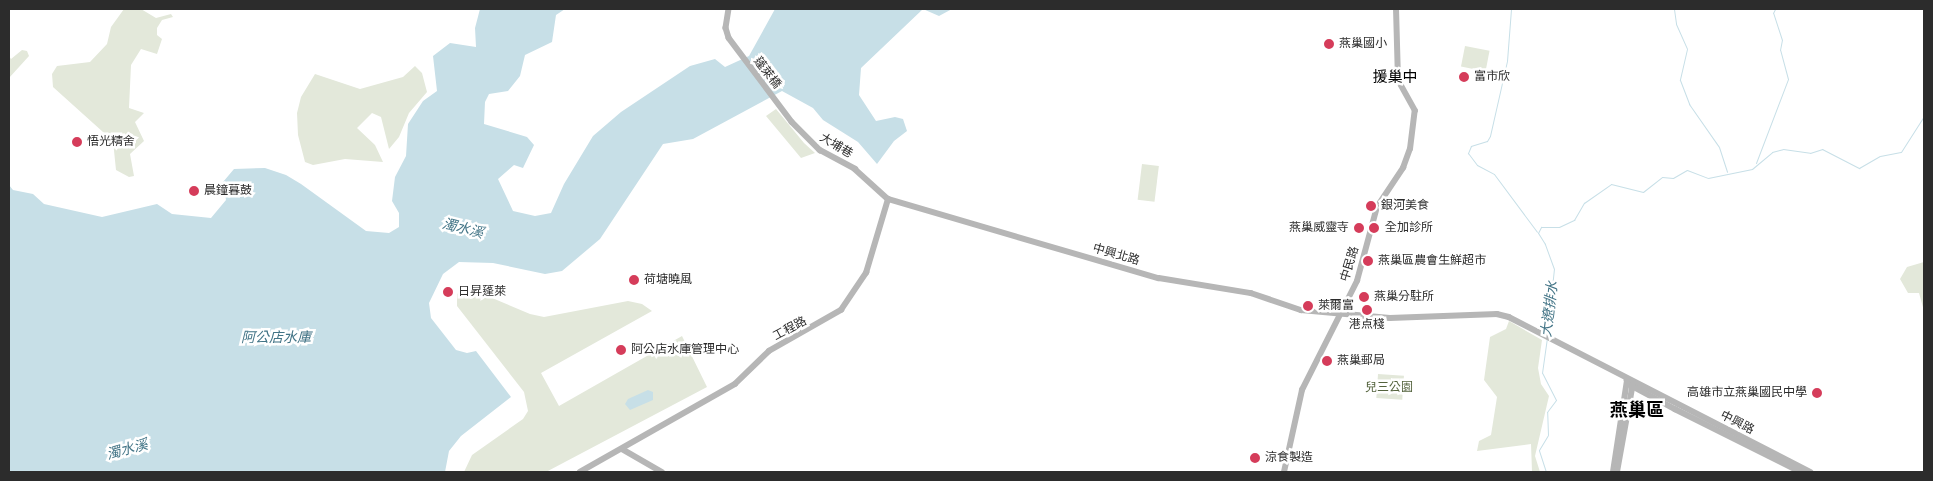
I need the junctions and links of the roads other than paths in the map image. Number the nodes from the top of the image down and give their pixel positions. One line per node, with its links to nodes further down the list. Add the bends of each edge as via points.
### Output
1 (729, 9): 3 (street, 蓬萊橋, via 726,28 740,54)
2 (1396, 9): 5 (street, 中民路, via 1398,80 1415,110 1410,149 1403,168 1377,207 1357,281)
3 (778, 104): 4 (street, 大埔巷, via 808,141 855,169)
4 (888, 199): 5 (street, 中興北路, via 1159,278 1251,293 1301,310); 7 (street, 工程路, via 866,273 841,310 770,351 735,384)
5 (1342, 314): 6 (street, 中興路, via 1413,318 1497,314 1541,332); 9 (street, 中民路, via 1302,390 1292,423)
6 (1631, 382): 11 (street); 12 (street); 13 (street, 中興路); 14 (street, 中興路)
7 (622, 448): 8 (street); 10 (street, 工程路)
8 (660, 471)
9 (1286, 471)
10 (580, 472)
11 (1613, 472)
12 (1617, 472)
13 (1801, 472)
14 (1811, 472)

